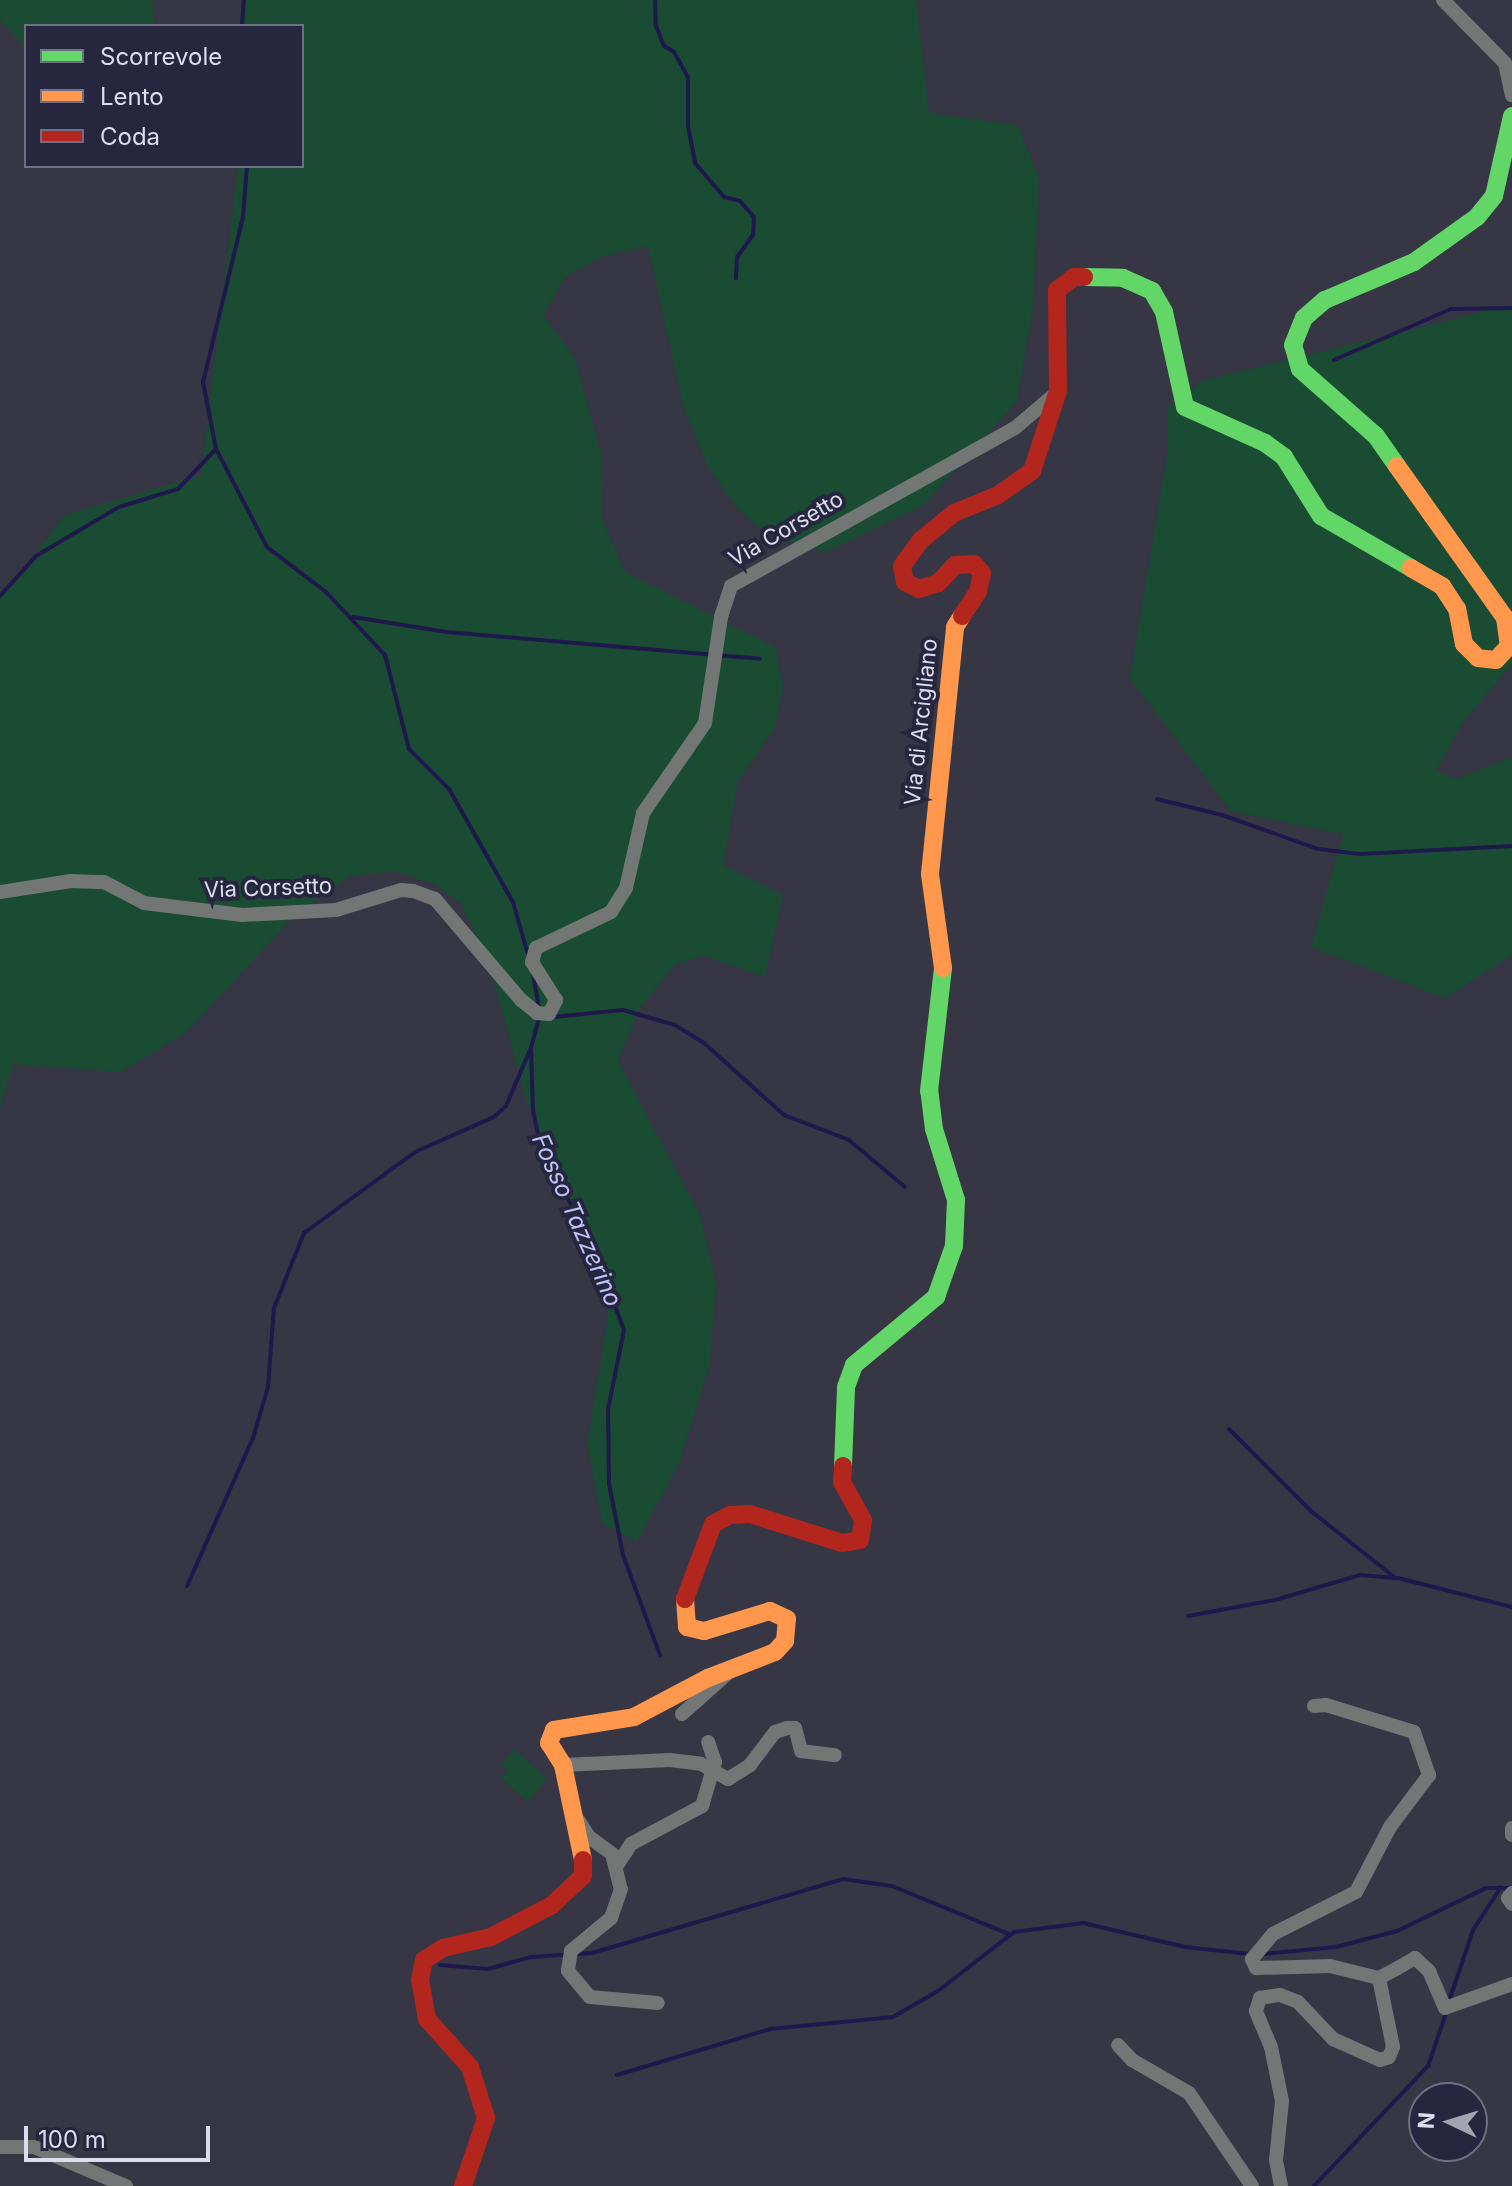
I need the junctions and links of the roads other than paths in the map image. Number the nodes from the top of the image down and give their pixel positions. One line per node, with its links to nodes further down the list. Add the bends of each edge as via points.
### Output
1 (1443, 0): 2 (street, via 1505,63)
2 (1512, 95)
3 (1512, 116): 4 (street, Via di Arcigliano, via 1494,196 1477,217 1414,262 1325,300 1304,318 1293,345 1300,369 1376,436 1505,618 1509,646 1496,660 1478,658 1464,644 1457,609 1442,586 1321,516 1284,457 1185,407 1164,312 1142,285 1092,275 1064,280 1057,290)
4 (1058, 391): 5 (street, Via Corsetto, via 1015,428 731,586 721,617 705,723 643,813 626,888 611,912 536,948 532,962 556,1000 541,1013 435,899 413,891 336,910 242,915 144,903 104,882 71,881); 6 (street, Via di Arcigliano, via 1051,426 1032,471 998,495 954,513 920,541 902,566 905,582 919,589 938,583 955,565 974,564 982,573 978,591 955,627 930,874 943,966 929,1091 934,1129 956,1200 954,1246 936,1297 854,1365 846,1387 842,1482 863,1520 860,1540 842,1543 772,1518 740,1514 721,1518 704,1537 683,1607 687,1627 704,1631 770,1611 783,1615 789,1625 775,1652)
5 (0, 892)
6 (736, 1667): 8 (street); 11 (street, Via di Arcigliano, via 634,1717 554,1730 549,1743)
7 (1314, 1706): 19 (street, via 1414,1732 1429,1775 1390,1827 1356,1892 1273,1934 1252,1959 1256,1968 1330,1966)
8 (682, 1714)
9 (708, 1742): 12 (street, via 715,1762)
10 (835, 1755): 12 (street, via 801,1751 795,1728 787,1728 775,1732 750,1765 728,1779)
11 (563, 1765): 12 (street, via 663,1760 701,1764); 13 (street)
12 (712, 1774): 16 (street, via 702,1806 631,1844)
13 (572, 1810): 16 (street, via 589,1837); 25 (street, via 585,1867 571,1892 491,1937 443,1948 420,1970 427,2019 470,2067 486,2118)
14 (1512, 1828): 15 (street)
15 (1512, 1835)
16 (618, 1864): 21 (street, via 621,1889 611,1918 571,1951 568,1971 590,1997)
17 (1512, 1893): 18 (street)
18 (1512, 1904)
19 (1379, 1978): 20 (street, via 1415,1958 1429,1971 1445,2008); 27 (street, via 1393,2047 1389,2057 1380,2060 1333,2039 1298,2002 1280,1995 1260,1998 1256,2011 1271,2047 1282,2101 1276,2160)
20 (1512, 1984)
21 (658, 2003)
22 (1118, 2045): 26 (street, via 1132,2060 1189,2093)
23 (0, 2147): 24 (street, via 34,2147)
24 (126, 2186)
25 (463, 2186)
26 (1252, 2186)
27 (1281, 2186)

